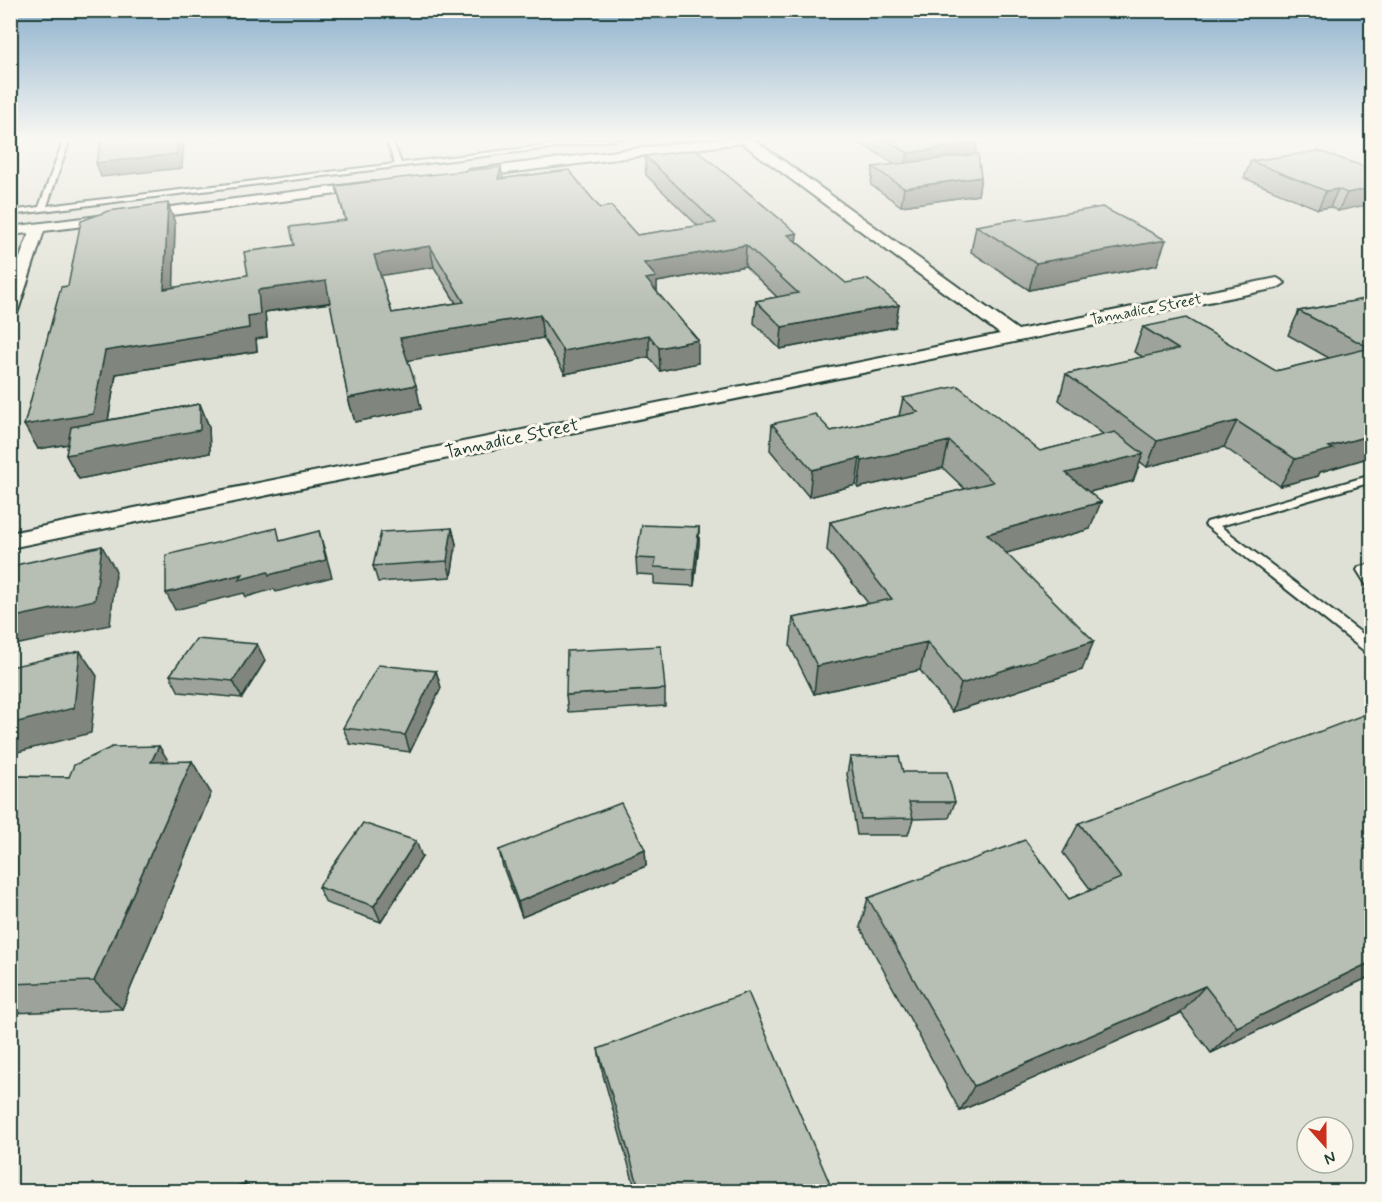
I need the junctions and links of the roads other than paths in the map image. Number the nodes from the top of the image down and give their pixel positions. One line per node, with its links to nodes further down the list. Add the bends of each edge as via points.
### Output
1 (47, 195): 9 (lane)
2 (156, 195): 9 (lane)
3 (213, 195): 8 (lane)
4 (248, 195): 7 (lane)
5 (298, 195): 7 (street)
6 (821, 195): 15 (street)
7 (249, 201): 8 (street)
8 (211, 206): 11 (street)
9 (42, 209): 10 (lane)
10 (10, 213)
11 (38, 228): 12 (street); 14 (street)
12 (10, 231)
13 (1277, 283): 15 (street, Tannadice Street)
14 (10, 311)
15 (1014, 336): 17 (street, Tannadice Street)
16 (1371, 478): 20 (lane, via 1211,525)
17 (10, 541)
18 (1371, 568): 19 (lane, via 1364,570)
19 (1371, 583)
20 (1371, 650)

